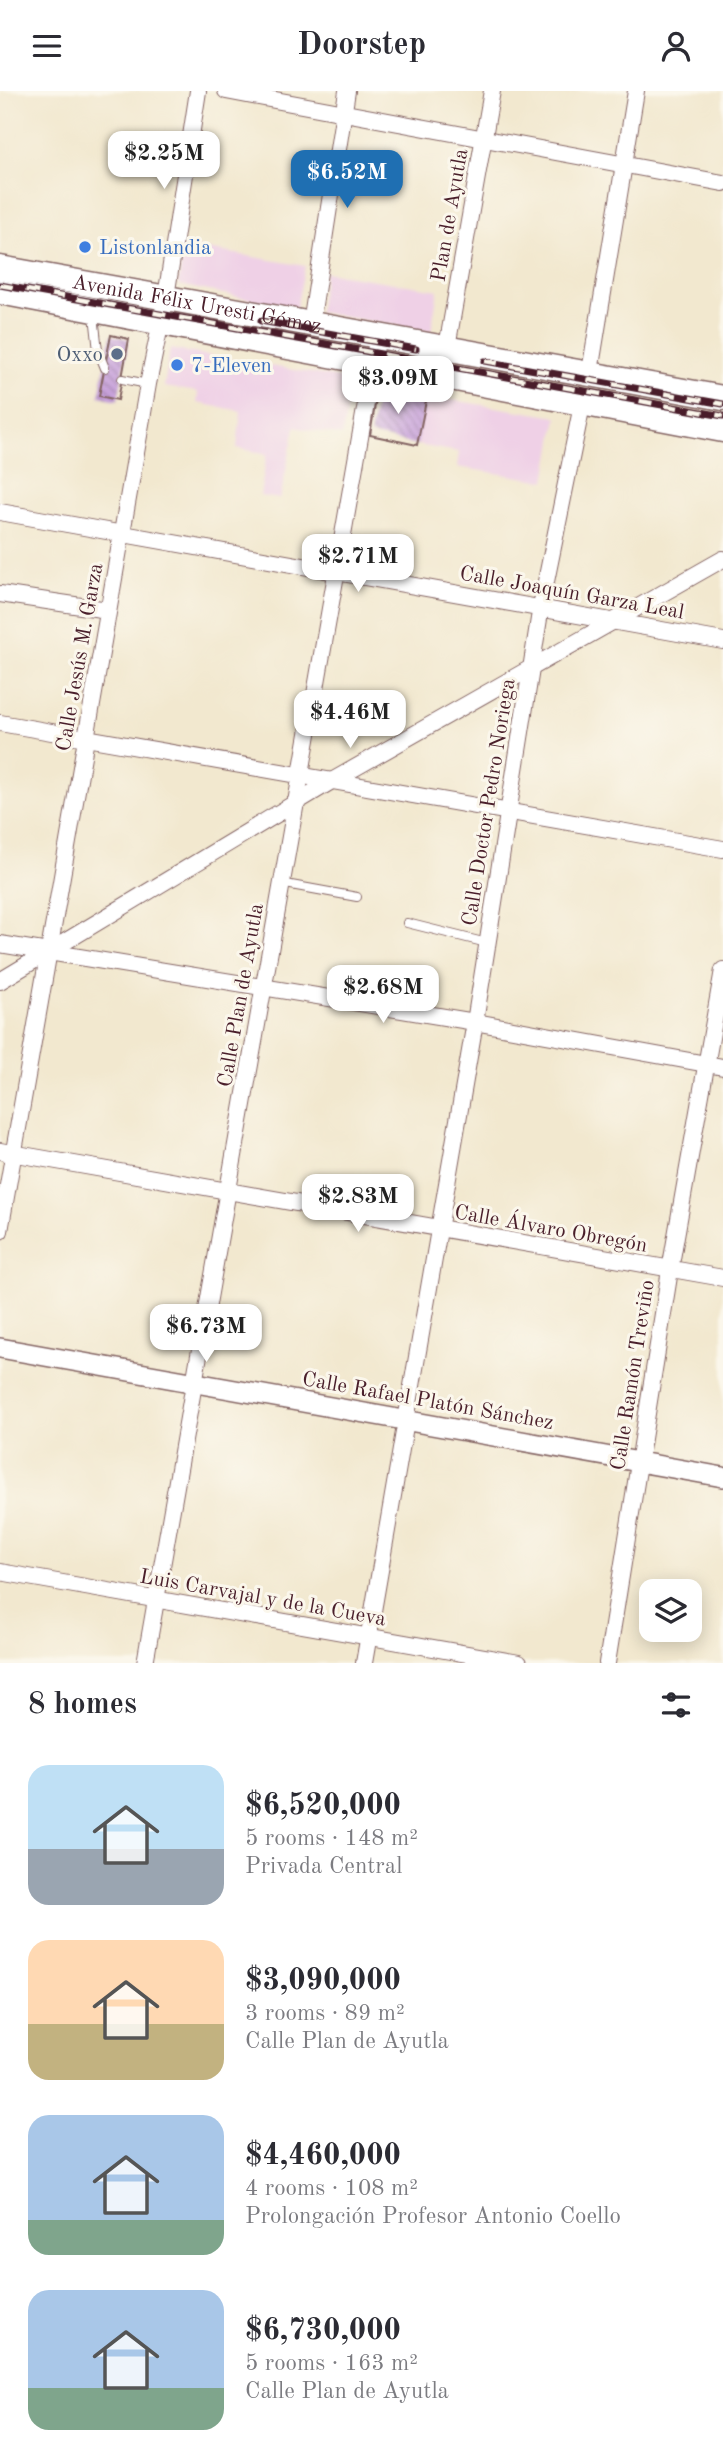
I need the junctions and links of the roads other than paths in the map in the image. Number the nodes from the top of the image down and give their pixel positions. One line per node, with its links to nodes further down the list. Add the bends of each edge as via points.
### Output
1 (198, 91): 15 (street, Calle Jesús M. Garza)
2 (226, 91): 6 (street)
3 (347, 91): 6 (street)
4 (492, 91): 7 (street, Plan de Ayutla)
5 (636, 91): 8 (street)
6 (343, 110): 7 (street); 19 (street)
7 (484, 137): 8 (street); 21 (street, Plan de Ayutla)
8 (624, 165): 9 (street); 24 (street)
9 (723, 183)
10 (0, 259): 12 (street, via 37,267)
11 (0, 268): 12 (main road, Avenida Félix Uresti Gómez)
12 (48, 276): 15 (main road, Avenida Félix Uresti Gómez)
13 (0, 292): 14 (main road, Avenida Félix Uresti Gómez)
14 (26, 297): 16 (street); 17 (main road, Avenida Félix Uresti Gómez)
15 (166, 297): 18 (street, Calle Jesús M. Garza); 19 (main road, Avenida Félix Uresti Gómez)
16 (0, 299)
17 (93, 308): 18 (main road, Avenida Félix Uresti Gómez); 23 (lane, via 98,351)
18 (161, 322): 22 (main road, Avenida Félix Uresti Gómez); 26 (street, Calle Jesús M. Garza)
19 (311, 324): 20 (main road, Avenida Félix Uresti Gómez)
20 (378, 335): 21 (main road, Avenida Félix Uresti Gómez); 22 (street, Calle Plan de Ayutla)
21 (447, 347): 24 (main road, Avenida Félix Uresti Gómez)
22 (373, 361): 28 (main road, Avenida Félix Uresti Gómez); 33 (street, Calle Plan de Ayutla)
23 (105, 368)
24 (590, 372): 27 (main road, Avenida Félix Uresti Gómez)
25 (122, 379): 26 (lane)
26 (148, 384): 31 (street, Calle Jesús M. Garza)
27 (723, 398)
28 (582, 405): 29 (main road, Avenida Félix Uresti Gómez); 35 (street, Calle Doctor Pedro Noriega)
29 (723, 430)
30 (0, 512): 31 (street, Calle Joaquín Garza Leal)
31 (121, 534): 33 (street, Calle Joaquín Garza Leal); 36 (street, Calle Jesús M. Garza)
32 (723, 559): 37 (street)
33 (335, 571): 35 (street, Calle Joaquín Garza Leal); 42 (street, Calle Plan de Ayutla)
34 (0, 594): 36 (street)
35 (541, 606): 37 (street, Calle Joaquín Garza Leal); 39 (street, Calle Doctor Pedro Noriega)
36 (108, 610): 41 (street, Calle Jesús M. Garza)
37 (617, 621): 38 (street, Calle Joaquín Garza Leal); 39 (street)
38 (723, 641)
39 (531, 667): 43 (street); 45 (street, Calle Doctor Pedro Noriega)
40 (0, 723): 41 (street)
41 (86, 738): 42 (street); 52 (street, Calle Jesús M. Garza)
42 (299, 777): 43 (street); 44 (street, Calle Plan de Ayutla)
43 (330, 782): 44 (street); 45 (street)
44 (294, 803): 47 (street, Calle Plan de Ayutla); 52 (street)
45 (507, 811): 46 (street); 50 (street, Calle Doctor Pedro Noriega)
46 (723, 849)
47 (280, 883): 48 (lane); 55 (street, Calle Plan de Ayutla)
48 (357, 897)
49 (407, 923): 50 (lane)
50 (487, 943): 56 (street, Calle Doctor Pedro Noriega)
51 (0, 944): 52 (street)
52 (48, 953): 54 (street); 55 (street); 59 (street, Calle Jesús M. Garza)
53 (723, 970): 57 (street, Calle Ramón Treviño)
54 (0, 981)
55 (262, 986): 56 (street); 60 (street, Calle Plan de Ayutla)
56 (475, 1022): 57 (street); 61 (street, Calle Doctor Pedro Noriega)
57 (705, 1064): 58 (street); 63 (street, Calle Ramón Treviño)
58 (723, 1067)
59 (7, 1152): 60 (street, Calle Álvaro Obregón); 62 (street, Calle Jesús M. Garza)
60 (227, 1192): 61 (street, Calle Álvaro Obregón); 66 (street, Calle Plan de Ayutla)
61 (439, 1230): 63 (street, Calle Álvaro Obregón); 67 (street, Calle Doctor Pedro Noriega)
62 (0, 1231)
63 (670, 1270): 64 (street, Calle Álvaro Obregón); 68 (street, Calle Ramón Treviño)
64 (723, 1278)
65 (0, 1348): 66 (street, Calle Rafael Platón Sánchez)
66 (194, 1382): 67 (street, Calle Rafael Platón Sánchez); 71 (street, Calle Plan de Ayutla)
67 (406, 1419): 68 (street, Calle Rafael Platón Sánchez); 72 (street, Calle Doctor Pedro Noriega)
68 (641, 1460): 69 (street, Calle Rafael Platón Sánchez); 76 (street, Calle Ramón Treviño)
69 (723, 1477)
70 (0, 1572): 71 (street, Luis Carvajal y de la Cueva)
71 (156, 1599): 72 (street, Luis Carvajal y de la Cueva); 73 (street, Calle Plan de Ayutla)
72 (368, 1637): 74 (street, Calle Doctor Pedro Noriega); 75 (street, Luis Carvajal y de la Cueva)
73 (145, 1663)
74 (364, 1663)
75 (519, 1663)
76 (607, 1663)

